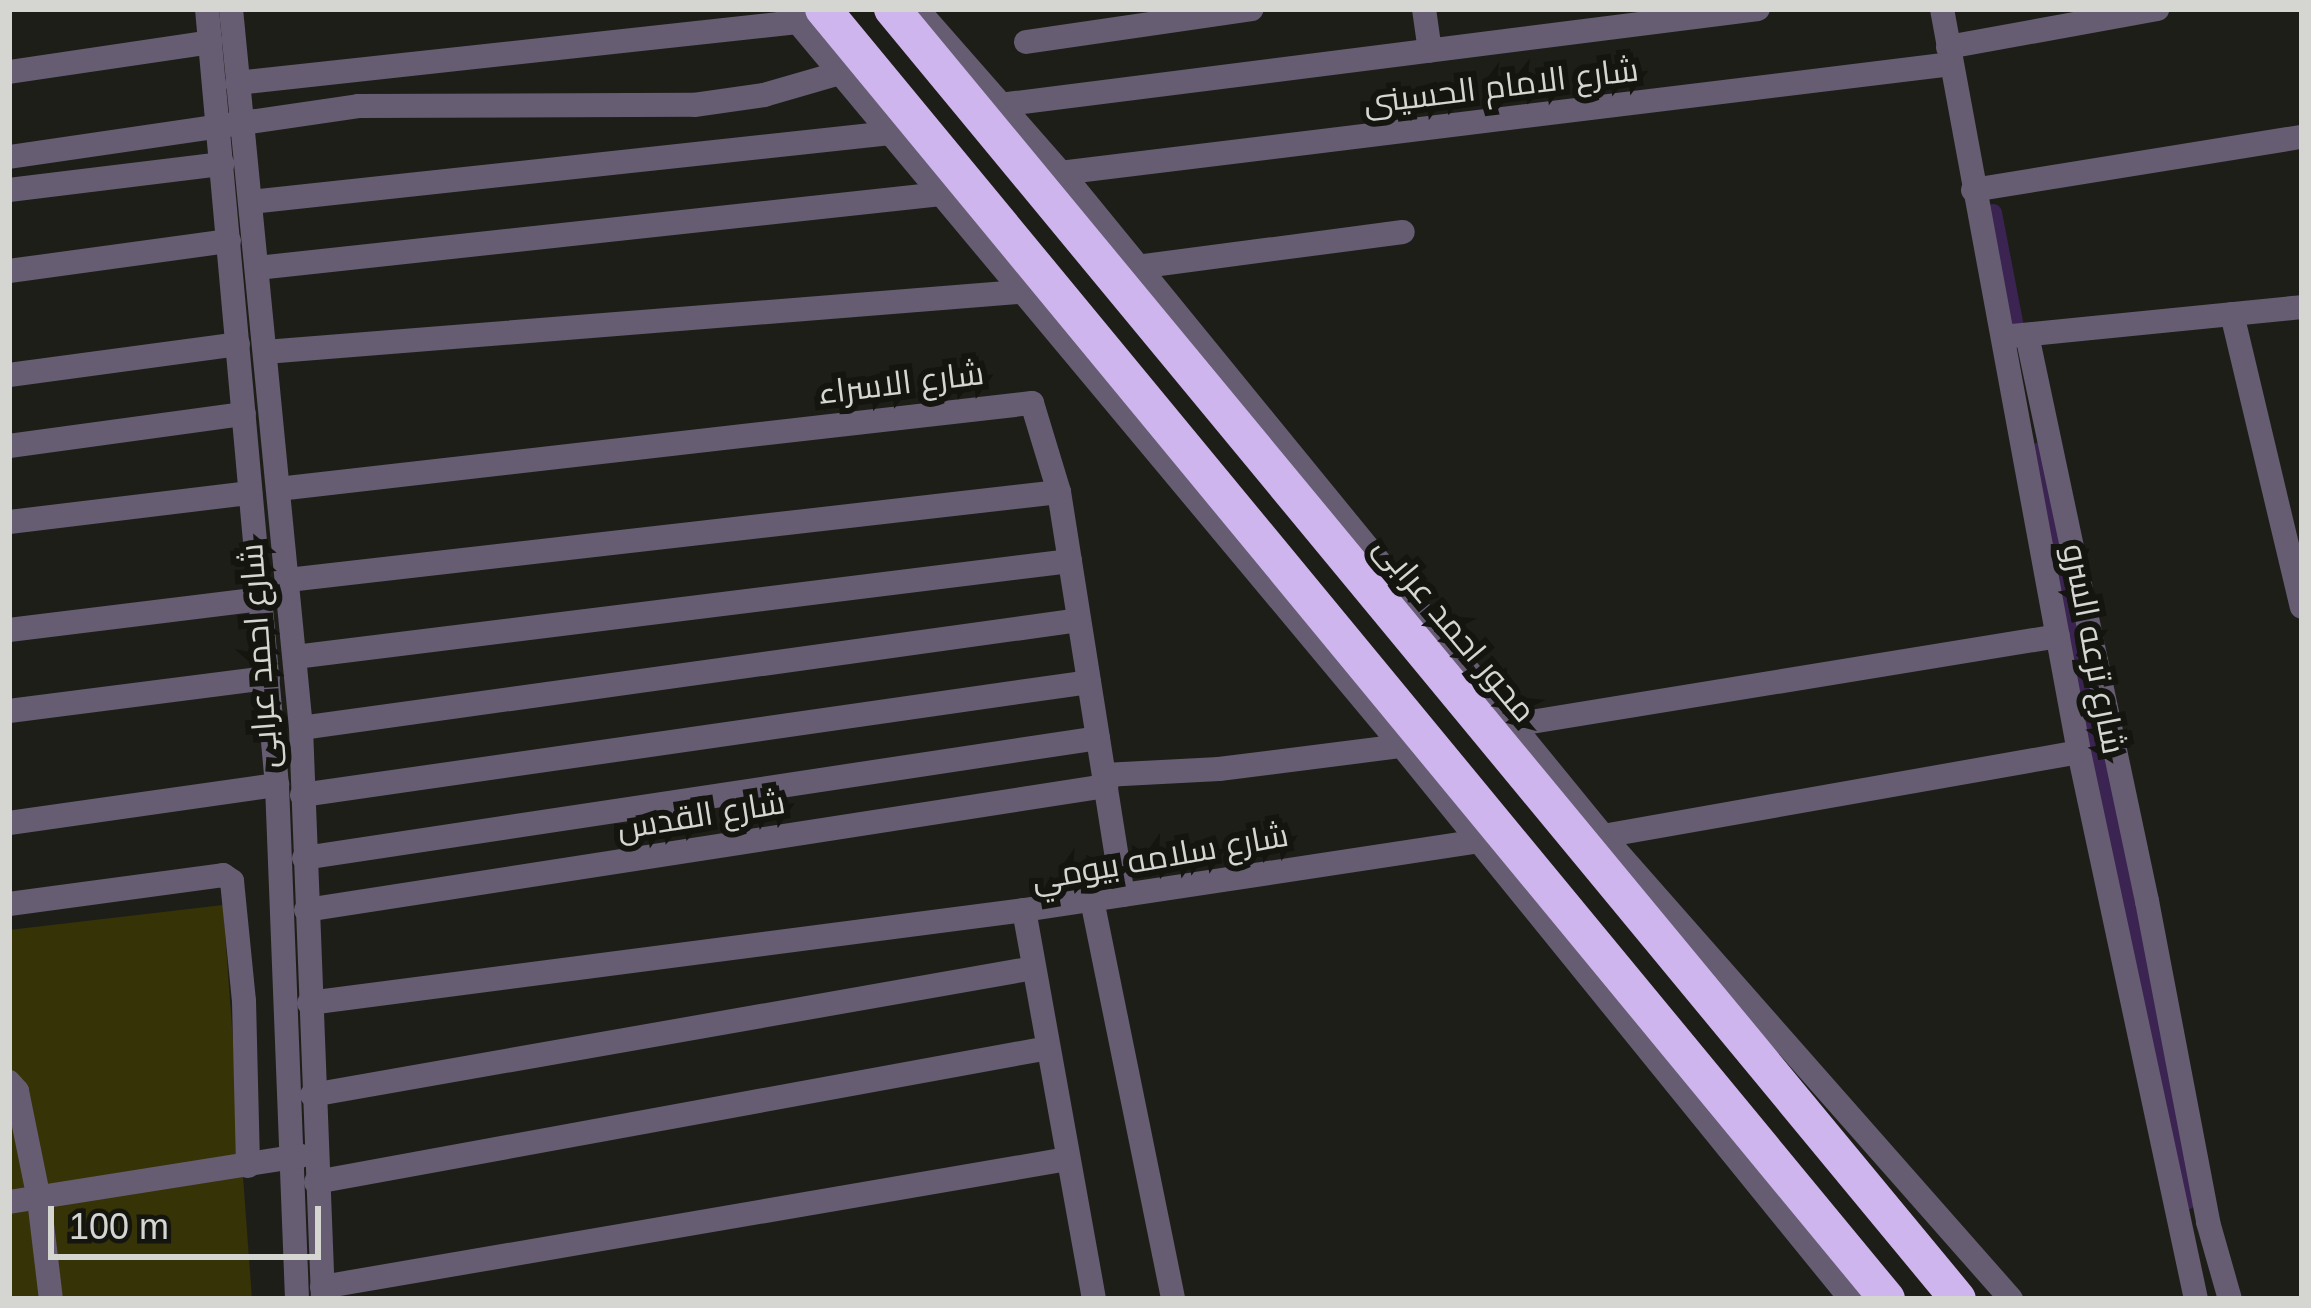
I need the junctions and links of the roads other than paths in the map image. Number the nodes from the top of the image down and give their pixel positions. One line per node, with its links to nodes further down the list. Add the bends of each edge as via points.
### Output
1 (206, 9): 11 (street, شارع احمد عرابى)
2 (231, 9): 17 (street, شارع احمد عرابى)
3 (892, 9): 96 (highway, محور احمد عرابى)
4 (917, 9): 18 (street)
5 (1252, 9): 12 (street)
6 (1424, 9): 13 (street)
7 (1758, 9): 13 (street)
8 (1942, 9): 14 (street, شارع ترعه السرو)
9 (2158, 9): 14 (street, شارع الامام الحسينى)
10 (803, 13): 16 (street); 17 (street); 95 (highway)
11 (211, 41): 15 (street); 19 (street, شارع احمد عرابى)
12 (1026, 41)
13 (1430, 51): 18 (street)
14 (1956, 51): 24 (street, شارع الامام الحسينى); 26 (street, شارع ترعه السرو)
15 (9, 72)
16 (840, 73): 19 (street, via 694,105 358,106); 20 (street)
17 (237, 82): 19 (street, شارع احمد عرابى)
18 (1000, 105): 24 (street)
19 (229, 128): 22 (street); 23 (street, شارع احمد عرابى); 28 (street, شارع احمد عرابى)
20 (890, 133): 27 (street); 28 (street)
21 (2302, 137): 26 (street)
22 (9, 158)
23 (222, 164): 25 (street); 30 (street, شارع احمد عرابى)
24 (1060, 173): 31 (street)
25 (9, 190)
26 (1973, 190): 38 (street, شارع ترعه السرو)
27 (940, 194): 32 (street); 34 (street)
28 (250, 202): 32 (street, شارع احمد عرابى)
29 (1403, 232): 31 (street)
30 (229, 242): 33 (street); 39 (street, شارع احمد عرابى)
31 (1137, 267): 61 (street)
32 (257, 268): 40 (street, شارع احمد عرابى)
33 (9, 271)
34 (1019, 292): 40 (street); 64 (street)
35 (2302, 307): 36 (street)
36 (2232, 314): 37 (street); 51 (street)
37 (2027, 335): 38 (street); 99 (street, شارع ترعه السرو)
38 (1999, 337): 56 (street, شارع ترعه السرو)
39 (238, 344): 41 (street); 42 (street, شارع احمد عرابى)
40 (265, 352): 44 (street, شارع احمد عرابى)
41 (9, 375)
42 (244, 414): 43 (street); 46 (street, شارع احمد عرابى)
43 (9, 446)
44 (278, 489): 45 (street, شارع الاسراء, via 1022,402 1038,410); 49 (street, شارع احمد عرابى)
45 (1059, 492): 48 (street, شارع الاسراء); 49 (street)
46 (250, 493): 47 (street); 50 (street, شارع احمد عرابى)
47 (9, 522)
48 (1070, 561): 52 (street, شارع الاسراء); 57 (street)
49 (287, 580): 53 (street, شارع احمد عرابى)
50 (260, 599): 54 (street); 55 (street, شارع احمد عرابى)
51 (2302, 607)
52 (1079, 620): 59 (street, شارع الاسراء); 62 (street)
53 (292, 626): 55 (street); 57 (street, شارع احمد عرابى)
54 (9, 630)
55 (263, 630): 58 (street, شارع احمد عرابى)
56 (2059, 636): 61 (street); 65 (street, شارع ترعه السرو)
57 (296, 657): 62 (street, شارع احمد عرابى)
58 (268, 678): 60 (street); 67 (street, شارع احمد عرابى)
59 (1089, 682): 63 (street, شارع الاسراء); 68 (street)
60 (9, 711)
61 (1513, 725): 70 (street)
62 (301, 728): 68 (street, شارع احمد عرابى)
63 (1098, 738): 66 (street, شارع الاسراء); 72 (street)
64 (1402, 746): 66 (street, شارع القدس); 71 (street)
65 (2079, 752): 70 (street); 98 (street, شارع ترعه السرو)
66 (1105, 781): 73 (street, شارع الاسراء); 76 (street, شارع القدس)
67 (277, 785): 69 (street); 83 (street, شارع احمد عرابى)
68 (302, 795): 72 (street, شارع احمد عرابى)
69 (9, 823)
70 (1603, 836): 97 (street)
71 (1480, 841): 73 (street, شارع سلامه بيومي); 94 (street)
72 (304, 858): 76 (street, شارع احمد عرابى)
73 (1123, 895): 74 (street, شارع سلامه بيومي)
74 (1092, 900): 77 (street, شارع سلامه بيومي); 93 (street)
75 (9, 904): 85 (street, via 223,875 232,881)
76 (305, 910): 79 (street, شارع احمد عرابى)
77 (1024, 910): 78 (street, شارع سلامه بيومي); 79 (street)
78 (1034, 968): 80 (street, شارع سلامه بيومي); 82 (street)
79 (309, 1004): 82 (street, شارع احمد عرابى)
80 (1048, 1048): 84 (street, شارع سلامه بيومي); 86 (street)
81 (9, 1082): 87 (street)
82 (312, 1095): 83 (street, شارع احمد عرابى)
83 (301, 1156): 85 (street); 86 (street, شارع احمد عرابى); 91 (street, شارع احمد عرابى)
84 (1068, 1159): 89 (street); 92 (street, شارع سلامه بيومي)
85 (248, 1166): 87 (street)
86 (316, 1182): 89 (street, شارع احمد عرابى)
87 (38, 1199): 88 (street); 90 (street)
88 (9, 1202)
89 (323, 1293)
90 (51, 1299)
91 (297, 1299)
92 (1094, 1299)
93 (1173, 1299)
94 (1851, 1299)
95 (1888, 1299)
96 (1958, 1299)
97 (2012, 1299)
98 (2196, 1299)
99 (2230, 1299)

